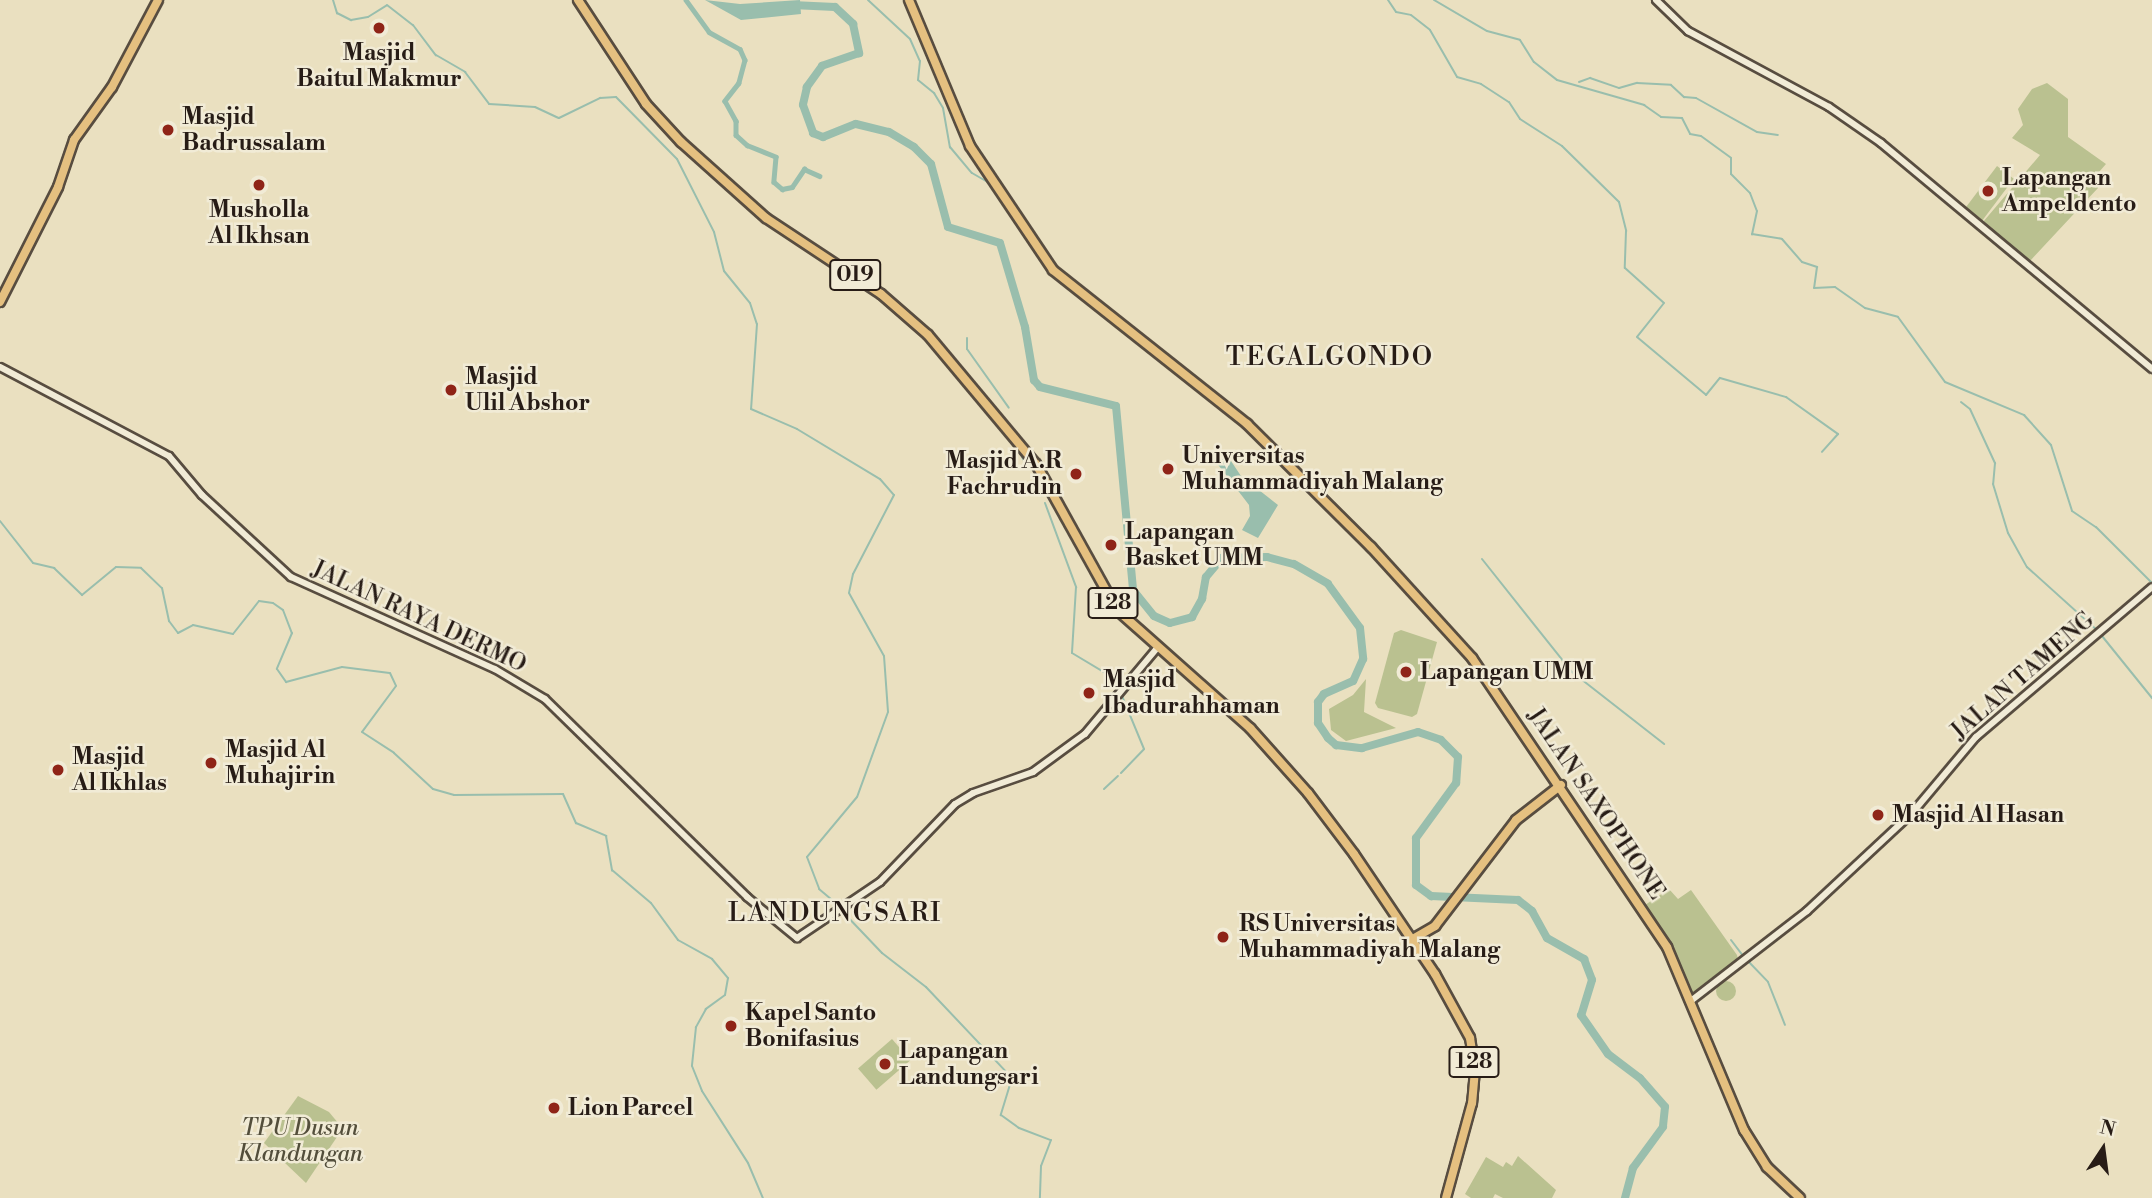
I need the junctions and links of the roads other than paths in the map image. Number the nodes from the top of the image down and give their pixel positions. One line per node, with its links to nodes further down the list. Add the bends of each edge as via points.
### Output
1 (158, 0): 5 (main road, via 112,87 74,140 58,187)
2 (578, 0): 7 (main road, 019, via 640,96 681,142 766,218 904,312)
3 (909, 0): 11 (main road, JALAN SAXOPHONE, via 990,182 1060,277 1239,416 1371,547 1463,646)
4 (1656, 0): 8 (street, via 1688,31 1829,107 1881,143)
5 (0, 302)
6 (0, 367): 10 (street, JALAN RAYA DERMO, via 169,456 202,495 292,577 526,685 580,730 747,897 797,939 880,882 955,804 973,793 1025,776 1053,759 1104,716)
7 (957, 369): 10 (main road, 128, via 1046,481 1118,610)
8 (2152, 369)
9 (2152, 587): 13 (street, JALAN TAMENG, via 1976,737 1937,786 1768,945)
10 (1158, 647): 12 (main road, 128, via 1250,728 1308,793)
11 (1560, 785): 12 (main road, via 1522,813 1437,925); 13 (main road, JALAN SAXOPHONE, via 1663,940)
12 (1411, 940): 14 (main road, 128, via 1463,1021 1474,1058 1469,1125)
13 (1692, 1000): 15 (main road, JALAN SAXOPHONE, via 1744,1130 1767,1167)
14 (1446, 1198)
15 (1800, 1198)

